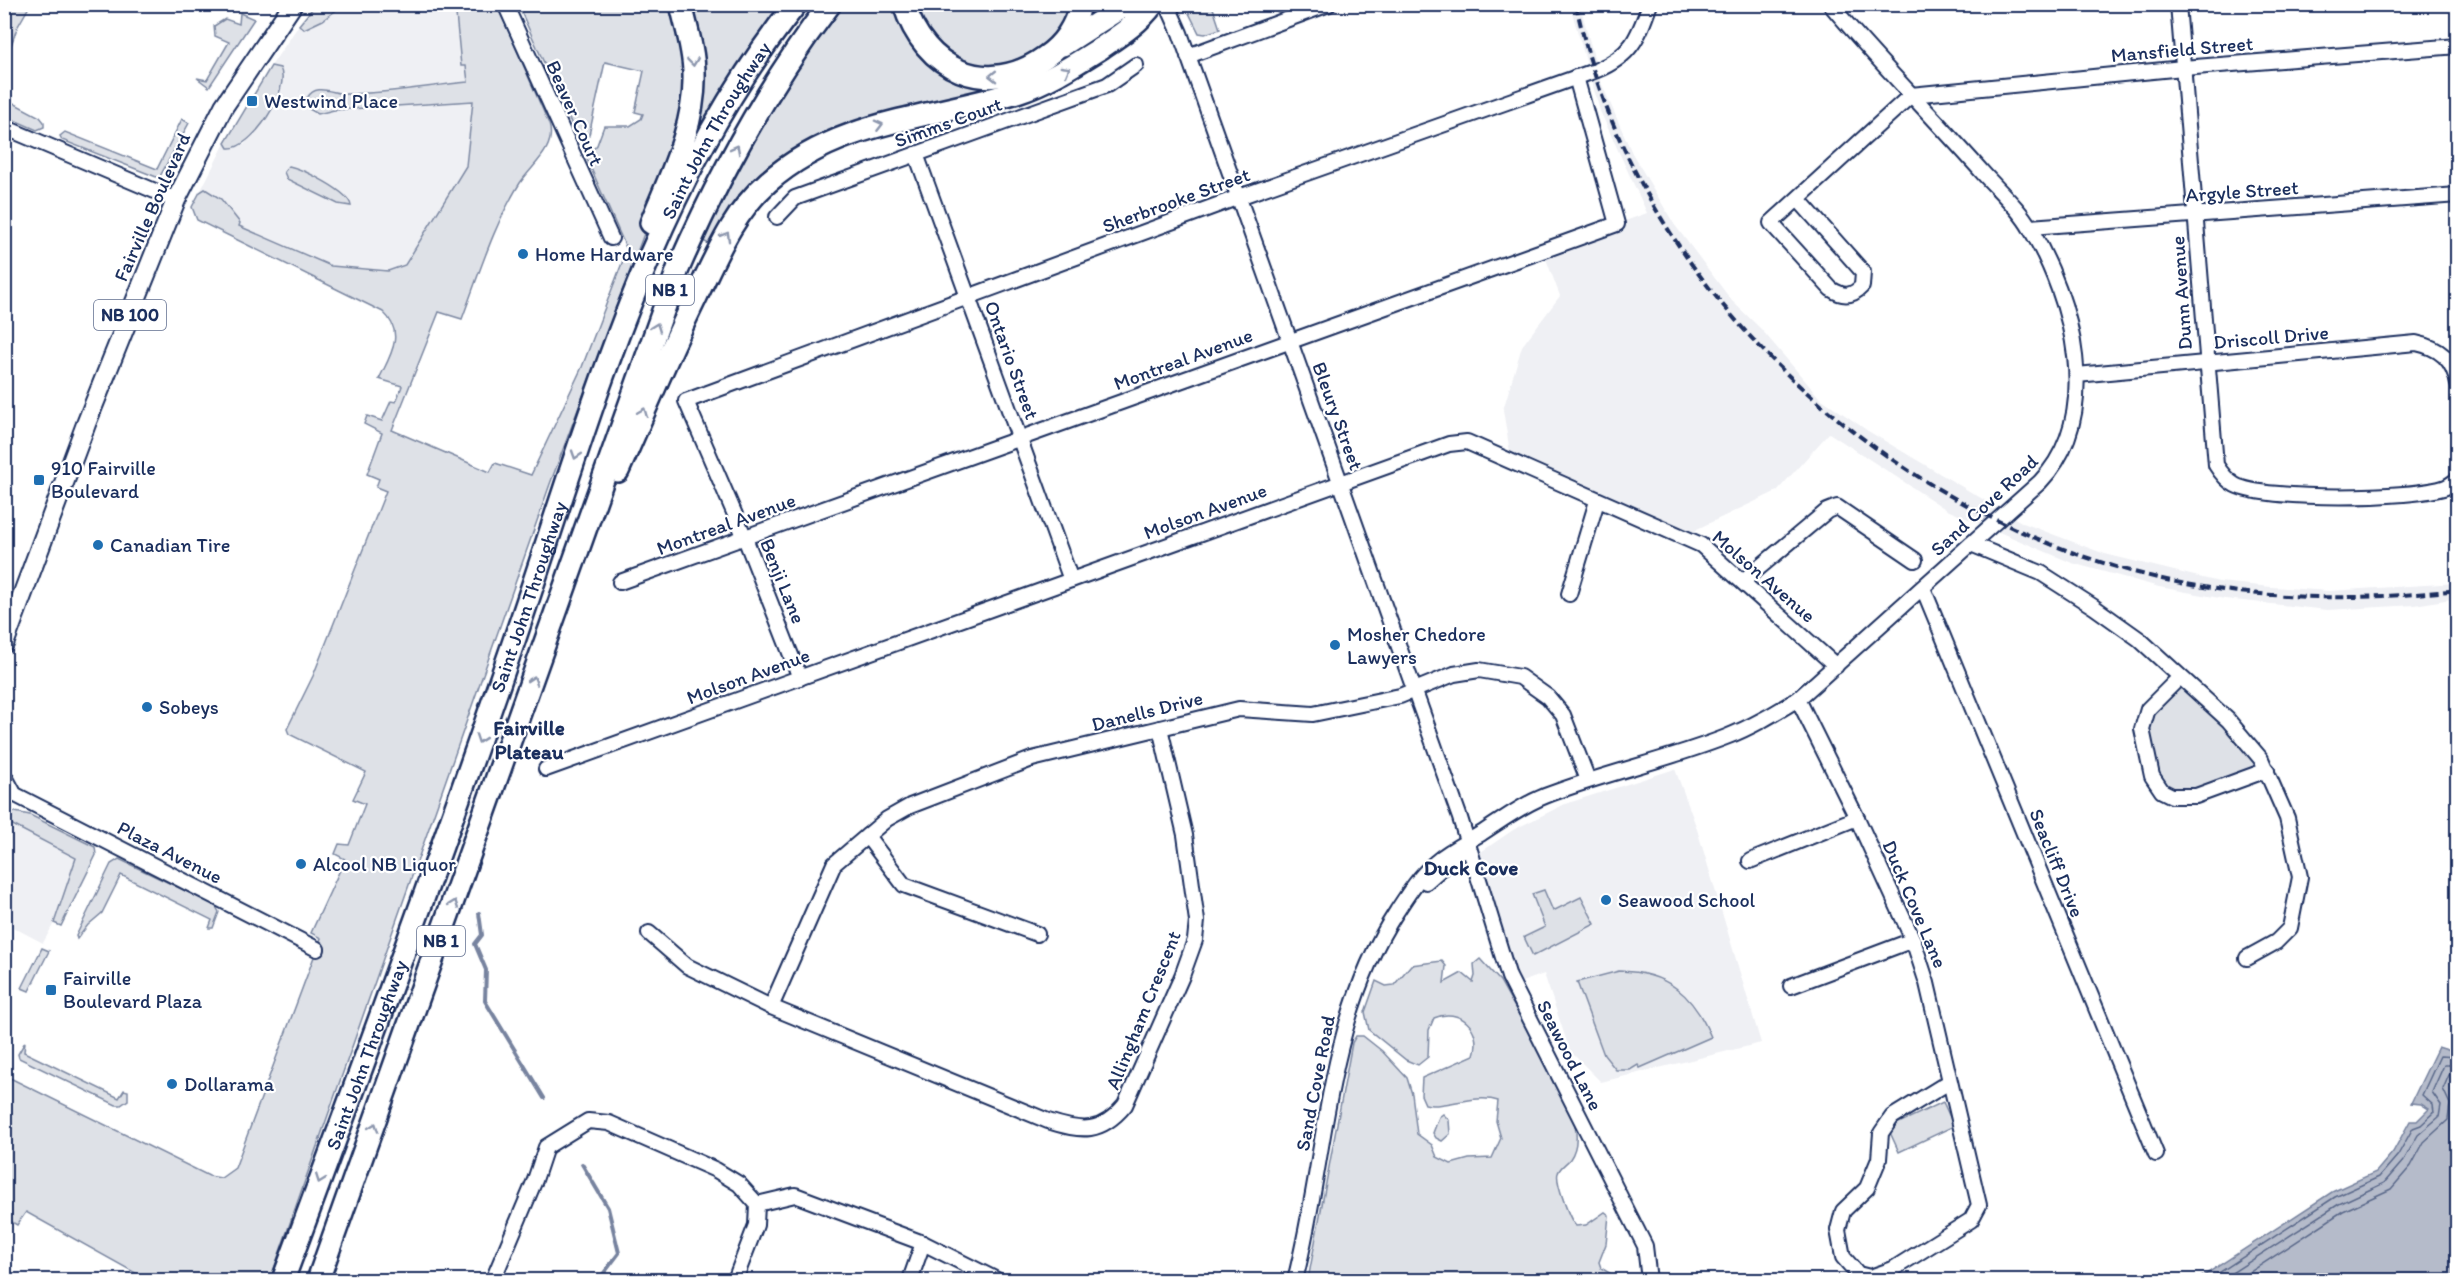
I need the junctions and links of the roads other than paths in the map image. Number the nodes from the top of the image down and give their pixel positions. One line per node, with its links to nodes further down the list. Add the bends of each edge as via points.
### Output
1 (293, 4): 27 (main road, Fairville Boulevard / NB 100, via 224,106)
2 (505, 4): 31 (street, Beaver Court)
3 (681, 4): 37 (highway, one-way to 37, via 694,73 687,128 638,255)
4 (796, 4): 37 (highway, Saint John Throughway / NB 1, via 706,140 650,257)
5 (830, 4): 51 (highway, Saint John Throughway / NB 1, one-way to 5, via 678,269 754,115)
6 (904, 4): 16 (highway, one-way to 6, via 1035,65 1010,75 962,73 935,57 909,23)
7 (1080, 4): 16 (highway, via 1070,31)
8 (1132, 4): 16 (highway)
9 (1153, 4): 51 (highway, one-way to 9, via 657,377 721,244 755,195 794,161 830,141 870,126 1018,91 1054,76 1126,31)
10 (1167, 4): 17 (street, Bleury Street)
11 (1329, 4): 17 (street)
12 (1650, 4): 20 (street, Sherbrooke Street, via 1630,48 1614,63)
13 (1830, 4): 21 (street, Sand Cove Road)
14 (2178, 4): 19 (street, Dunn Avenue)
15 (2457, 46): 19 (street, Mansfield Street)
16 (1055, 50)
17 (1188, 56): 25 (street, Bleury Street)
18 (1136, 65): 23 (street, Simms Court, via 1107,85)
19 (2183, 68): 21 (street, Mansfield Street); 28 (street, Dunn Avenue)
20 (1576, 77): 25 (street, Sherbrooke Street); 33 (street, Montreal Avenue, via 1617,224)
21 (1911, 95): 26 (street); 30 (street, Sand Cove Road)
22 (4, 127): 27 (street)
23 (916, 154): 29 (street, Simms Court, via 795,198); 32 (street, Ontario Street)
24 (2457, 195): 28 (street, Argyle Street)
25 (1239, 198): 32 (street, Sherbrooke Street); 33 (street, Bleury Street)
26 (1798, 198): 26 (street, via 1863,272 1862,286 1856,292 1845,296 1831,289 1771,223)
27 (176, 200): 52 (main road, Fairville Boulevard / NB 100, via 86,424)
28 (2194, 214): 30 (street, Argyle Street); 34 (street, Dunn Avenue)
29 (777, 217)
30 (2030, 227): 35 (street, Sand Cove Road, via 2060,292)
31 (611, 238)
32 (969, 298): 38 (street, Sherbrooke Street); 39 (street, Ontario Street)
33 (1290, 341): 39 (street, Montreal Avenue); 41 (street, Bleury Street)
34 (2206, 363): 35 (street, Driscoll Drive); 36 (street, Driscoll Drive, via 2416,343 2442,352); 40 (street, Dunn Avenue, via 2216,465 2236,486 2286,494 2345,496 2424,491 2445,487)
35 (2078, 375): 44 (street, Sand Cove Road, via 2074,421 2053,469)
36 (2457, 384)
37 (595, 399): 78 (highway, Saint John Throughway / NB 1, one-way to 78, via 476,752)
38 (686, 400): 43 (street, Benji Lane)
39 (1020, 439): 43 (street, Montreal Avenue); 46 (street, Ontario Street)
40 (2457, 479)
41 (1341, 483): 42 (street, Molson Avenue, via 1449,444 1467,442); 46 (street, Molson Avenue); 56 (street, Bleury Street)
42 (1597, 501): 47 (street, Molson Avenue, via 1701,545); 50 (street)
43 (745, 537): 48 (street, Montreal Avenue); 55 (street, Benji Lane)
44 (1971, 544): 49 (street, Sand Cove Road); 54 (street, via 2041,573 2139,639)
45 (1915, 561): 47 (street, via 1837,507 1827,511)
46 (1071, 580): 55 (street, Molson Avenue)
47 (1743, 581): 53 (street, Molson Avenue)
48 (620, 582)
49 (1923, 588): 53 (street, Sand Cove Road); 75 (street, Seacliff Drive)
50 (1569, 594)
51 (561, 601): 79 (highway, Saint John Throughway / NB 1, one-way to 51)
52 (4, 644)
53 (1836, 666): 57 (street, Sand Cove Road)
54 (2180, 677): 60 (street, via 2228,720); 60 (street, via 2148,709 2142,729 2152,777 2163,792 2196,796)
55 (800, 678): 59 (street, Molson Avenue)
56 (1414, 688): 58 (street, Danells Drive, via 1400,696 1313,714 1239,709); 61 (street, Danells Drive, via 1479,670 1520,678 1548,697 1563,715); 65 (street, Bleury Street)
57 (1798, 699): 61 (street, Sand Cove Road, via 1725,738); 63 (street, Duck Cove Lane)
58 (1160, 728): 64 (street, Danells Drive, via 1032,759 910,806); 73 (street, Allingham Crescent, via 1193,879 1195,940 1125,1106 1113,1119 1097,1127 1071,1129)
59 (546, 769)
60 (2266, 770): 71 (street, via 2287,818 2300,877 2290,928 2276,942)
61 (1588, 780): 65 (street, Sand Cove Road, via 1526,806)
62 (6, 788): 70 (street, Plaza Avenue)
63 (1857, 818): 66 (street); 69 (street, Duck Cove Lane)
64 (867, 836): 68 (street, via 904,885); 73 (street, Danells Drive, via 834,864)
65 (1468, 842): 84 (street, Sand Cove Road, via 1437,861 1402,903 1371,953 1347,1019); 85 (street, Seawood Lane, via 1509,977 1645,1246)
66 (1750, 861)
67 (649, 933): 73 (street, Allingham Crescent, via 687,966)
68 (1037, 934)
69 (1913, 940): 72 (street); 74 (street, Duck Cove Lane, via 1927,983)
70 (317, 950)
71 (2247, 958)
72 (1791, 986)
73 (771, 1007)
74 (1949, 1082): 74 (street, Duck Cove Lane, via 1979,1205 1971,1220 1893,1269 1870,1277 1858,1274 1843,1257 1838,1230 1843,1211 1867,1188 1879,1158 1881,1133 1892,1117)
75 (2156, 1154)
76 (757, 1204): 77 (street, via 795,1195); 80 (street, via 739,1184 716,1170 609,1123 588,1121 546,1147); 81 (street, via 756,1225)
77 (923, 1243): 82 (street); 83 (street)
78 (283, 1281)
79 (318, 1281)
80 (493, 1281)
81 (735, 1281)
82 (910, 1281)
83 (997, 1281)
84 (1295, 1281)
85 (1649, 1281)

